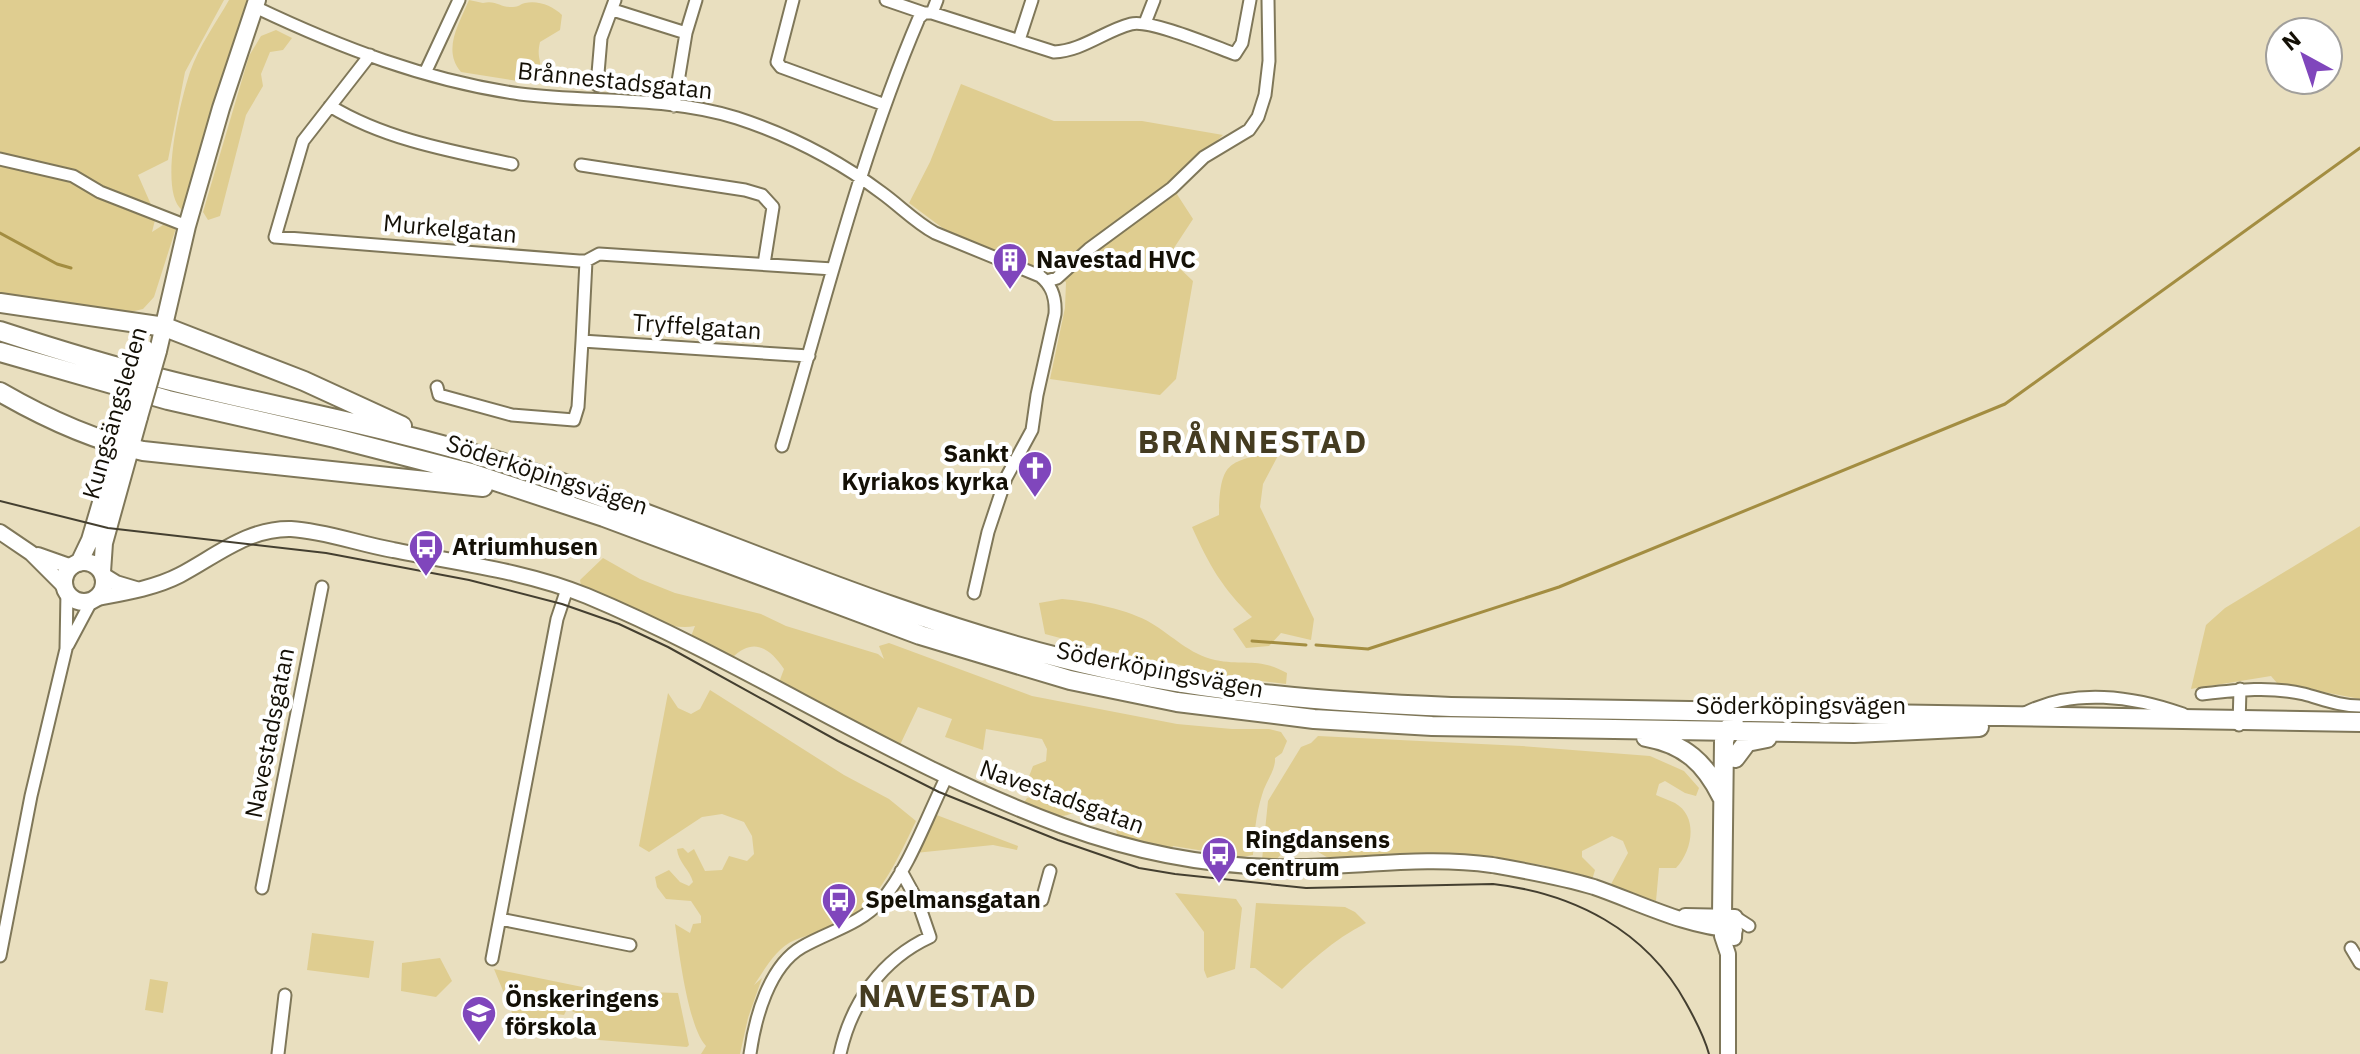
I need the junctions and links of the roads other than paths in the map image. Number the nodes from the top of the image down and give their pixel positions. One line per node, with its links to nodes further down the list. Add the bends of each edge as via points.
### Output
1 (459, 0): 17 (street)
2 (696, 0): 14 (street)
3 (793, 0): 19 (street, via 777,53 781,67)
4 (886, 0): 12 (street)
5 (937, 0): 12 (street)
6 (1032, 0): 15 (street)
7 (1154, 0): 13 (street)
8 (1250, 0): 13 (street, via 1235,54)
9 (1268, 0): 30 (street, via 1266,84 1249,130 1210,153 1172,188)
10 (256, 4): 16 (street, Brånnestadsgatan, via 305,31); 26 (main road, Kungsängsleden)
11 (614, 5): 14 (street); 18 (street, via 601,38)
12 (928, 13): 15 (street); 19 (street, via 914,29)
13 (1145, 23): 15 (street, via 1070,51 1054,52)
14 (686, 33): 21 (street)
15 (1019, 40)
16 (370, 55): 17 (street, Brånnestadsgatan); 20 (street, Murkelgatan)
17 (425, 73): 21 (street, Brånnestadsgatan, via 520,94)
18 (597, 85)
19 (885, 105): 25 (street)
20 (330, 106): 23 (street, via 400,136); 27 (street, Murkelgatan, via 303,141 275,237)
21 (674, 106): 25 (street, Brånnestadsgatan, via 735,117 777,133 816,150)
22 (0, 159): 26 (street, via 73,176)
23 (512, 164)
24 (581, 165): 28 (street, via 762,195 773,207)
25 (860, 179): 29 (street); 30 (street, Brånnestadsgatan, via 923,226)
26 (187, 226): 32 (main road, Kungsängsleden)
27 (586, 261): 28 (street, Murkelgatan, via 599,254); 34 (street)
28 (764, 264): 29 (street, Murkelgatan)
29 (833, 269): 36 (street)
30 (1047, 281): 51 (street, via 1055,314 1032,430 1006,478)
31 (0, 303): 32 (highway)
32 (159, 325): 39 (highway, via 304,381); 41 (main road, Kungsängsleden, bridge)
33 (0, 331): 39 (highway, Söderköpingsvägen, via 157,378)
34 (582, 341): 36 (street, Tryffelgatan); 37 (street, via 574,420 512,415 451,400 439,395)
35 (0, 352): 42 (highway, Söderköpingsvägen, via 168,400 409,456)
36 (809, 356): 40 (street)
37 (437, 387)
38 (0, 392): 41 (highway, via 52,421)
39 (440, 444): 58 (highway, Söderköpingsvägen, via 562,483 924,617 1104,668 1211,688 1351,703)
40 (782, 446)
41 (124, 447): 42 (highway); 45 (main road, Kungsängsleden, via 90,540); 46 (main road, Kungsängsleden, via 104,543)
42 (543, 496): 62 (highway, Söderköpingsvägen, via 920,635 1107,688 1314,719)
43 (0, 532): 44 (street)
44 (31, 553): 45 (street); 48 (street)
45 (75, 565): 46 (main road, via 90,563); 48 (main road, via 66,573)
46 (103, 574): 49 (street); 52 (main road, via 103,589)
47 (322, 587): 70 (street, Navestadsgatan)
48 (66, 589): 52 (main road, via 75,600); 53 (street)
49 (137, 589): 50 (street, Navestadsgatan, via 176,577 245,538 287,529); 52 (street, Navestadsgatan)
50 (567, 589): 66 (street, Navestadsgatan, via 742,669); 72 (street)
51 (974, 593)
52 (94, 599): 53 (street)
53 (66, 649): 76 (street)
54 (2240, 689): 55 (street); 56 (street, via 2280,690); 60 (street)
55 (2202, 694)
56 (2360, 706)
57 (1753, 712): 58 (highway, Söderköpingsvägen); 60 (highway, Söderköpingsvägen); 61 (highway)
58 (1707, 713): 61 (highway)
59 (2360, 722): 60 (highway, Söderköpingsvägen)
60 (2239, 723): 63 (highway, Söderköpingsvägen); 64 (highway, Söderköpingsvägen)
61 (1728, 729): 62 (highway, Söderköpingsvägen); 64 (highway, Söderköpingsvägen); 65 (highway); 67 (highway)
62 (1608, 730): 67 (highway, via 1657,739 1690,753)
63 (2360, 730)
64 (1854, 733): 65 (highway, via 1759,738 1743,745)
65 (1735, 758): 73 (highway)
66 (947, 776): 68 (street); 73 (street, Navestadsgatan, via 1062,826 1162,856 1265,867 1406,861 1488,865 1593,887 1675,916)
67 (1723, 799): 73 (highway)
68 (901, 871): 81 (street, via 867,914 789,956 771,984); 82 (street, via 930,937 876,975 845,1031)
69 (1050, 871): 71 (street)
70 (262, 888)
71 (1042, 900)
72 (500, 919): 74 (street); 77 (street)
73 (1728, 923): 83 (street)
74 (630, 945)
75 (2351, 948): 78 (street)
76 (0, 956)
77 (492, 959)
78 (2360, 963)
79 (285, 995): 80 (street)
80 (278, 1054)
81 (750, 1054)
82 (840, 1054)
83 (1728, 1054)

